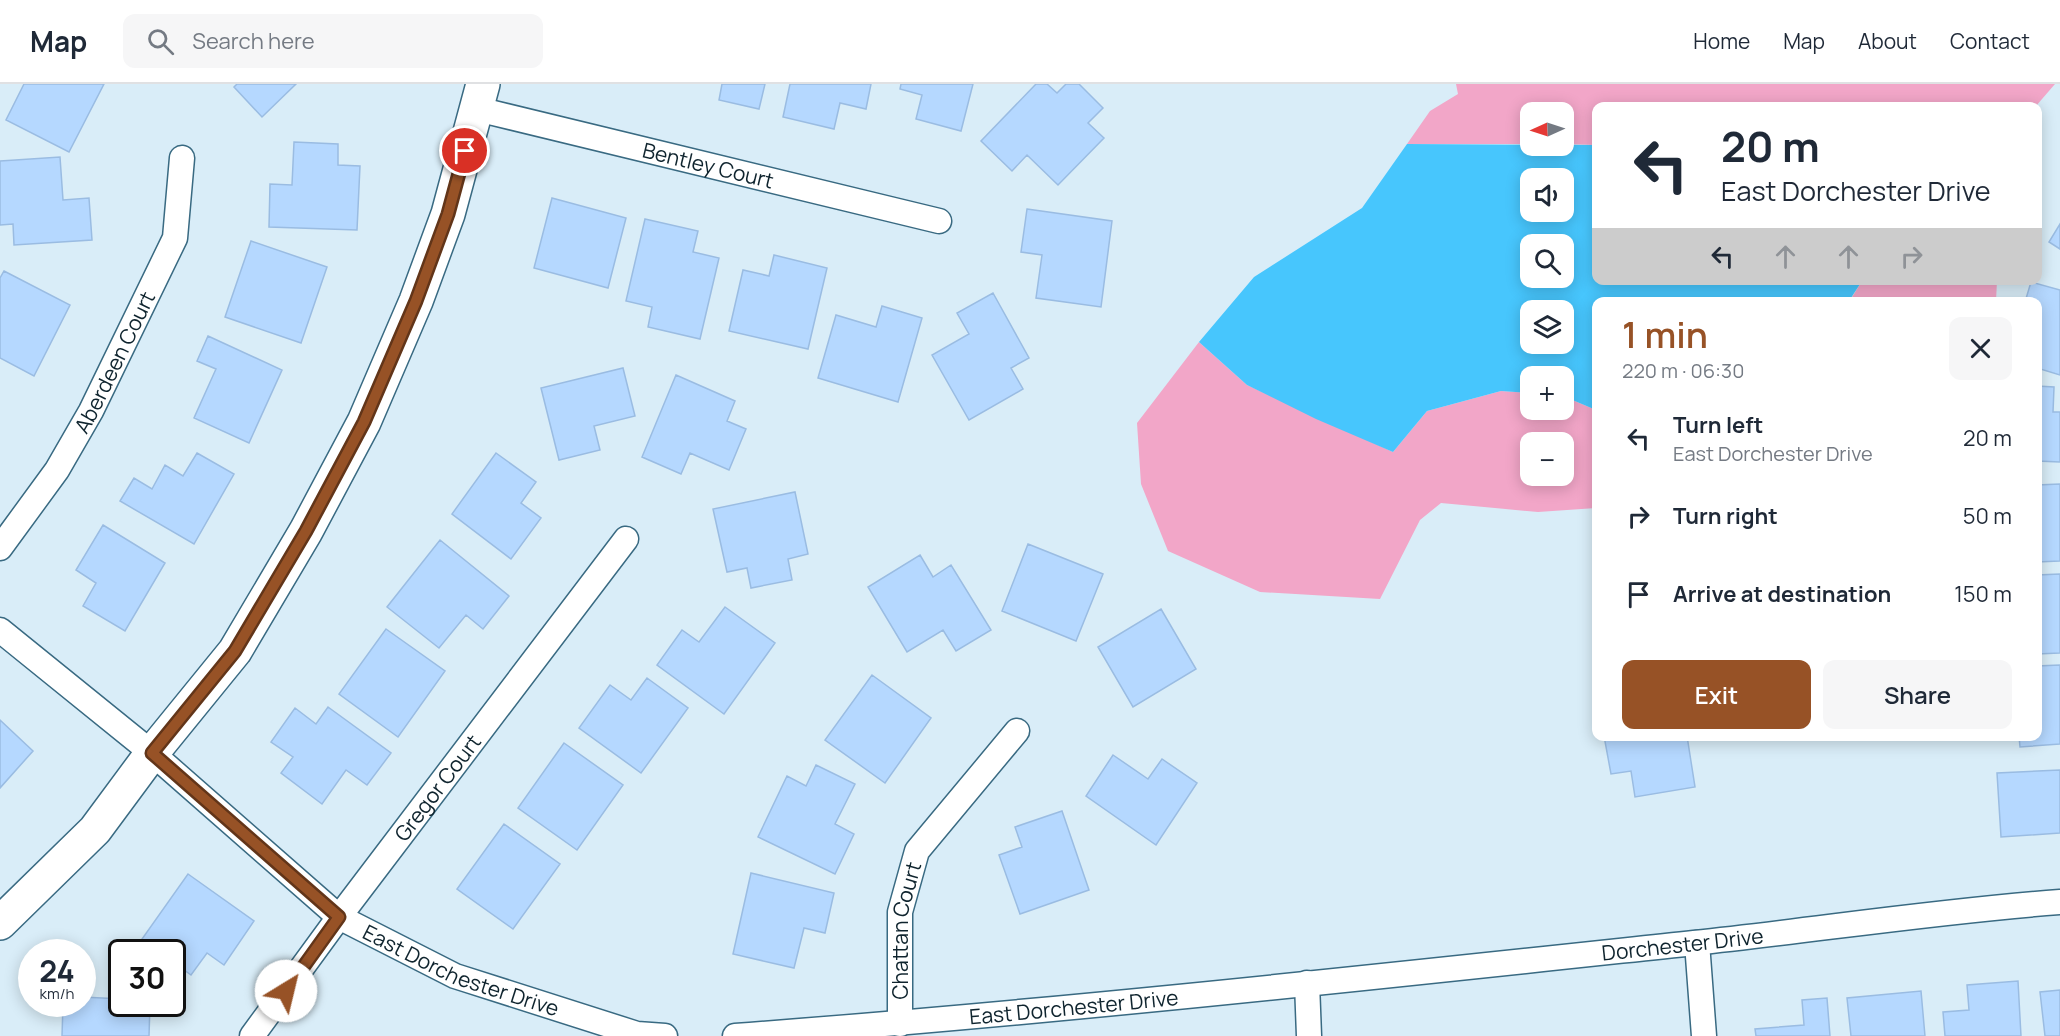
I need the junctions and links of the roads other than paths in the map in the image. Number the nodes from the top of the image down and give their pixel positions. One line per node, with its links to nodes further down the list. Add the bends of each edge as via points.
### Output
1 (480, 97): 3 (street, Bentley Court); 8 (street, via 448,214 364,422 235,651)
2 (182, 158): 5 (street, Aberdeen Court, via 176,238 91,411 57,470)
3 (939, 221)
4 (626, 539): 10 (street, Gregor Court)
5 (0, 548)
6 (0, 630): 8 (street, East Dorchester Drive)
7 (1017, 731): 14 (street, Chattan Court, via 917,851 900,912)
8 (152, 753): 10 (street, East Dorchester Drive); 11 (street, via 95,830)
9 (2060, 902): 12 (street, Dorchester Drive)
10 (339, 917): 15 (street, Gregor Court); 16 (street, East Dorchester Drive, via 455,976 637,1034)
11 (0, 923)
12 (1697, 943): 13 (street, Dorchester Drive); 19 (street)
13 (1307, 983): 14 (street, East Dorchester Drive); 18 (street)
14 (900, 1024): 17 (street, East Dorchester Drive)
15 (252, 1036)
16 (665, 1036)
17 (735, 1036)
18 (1309, 1036)
19 (1704, 1036)

